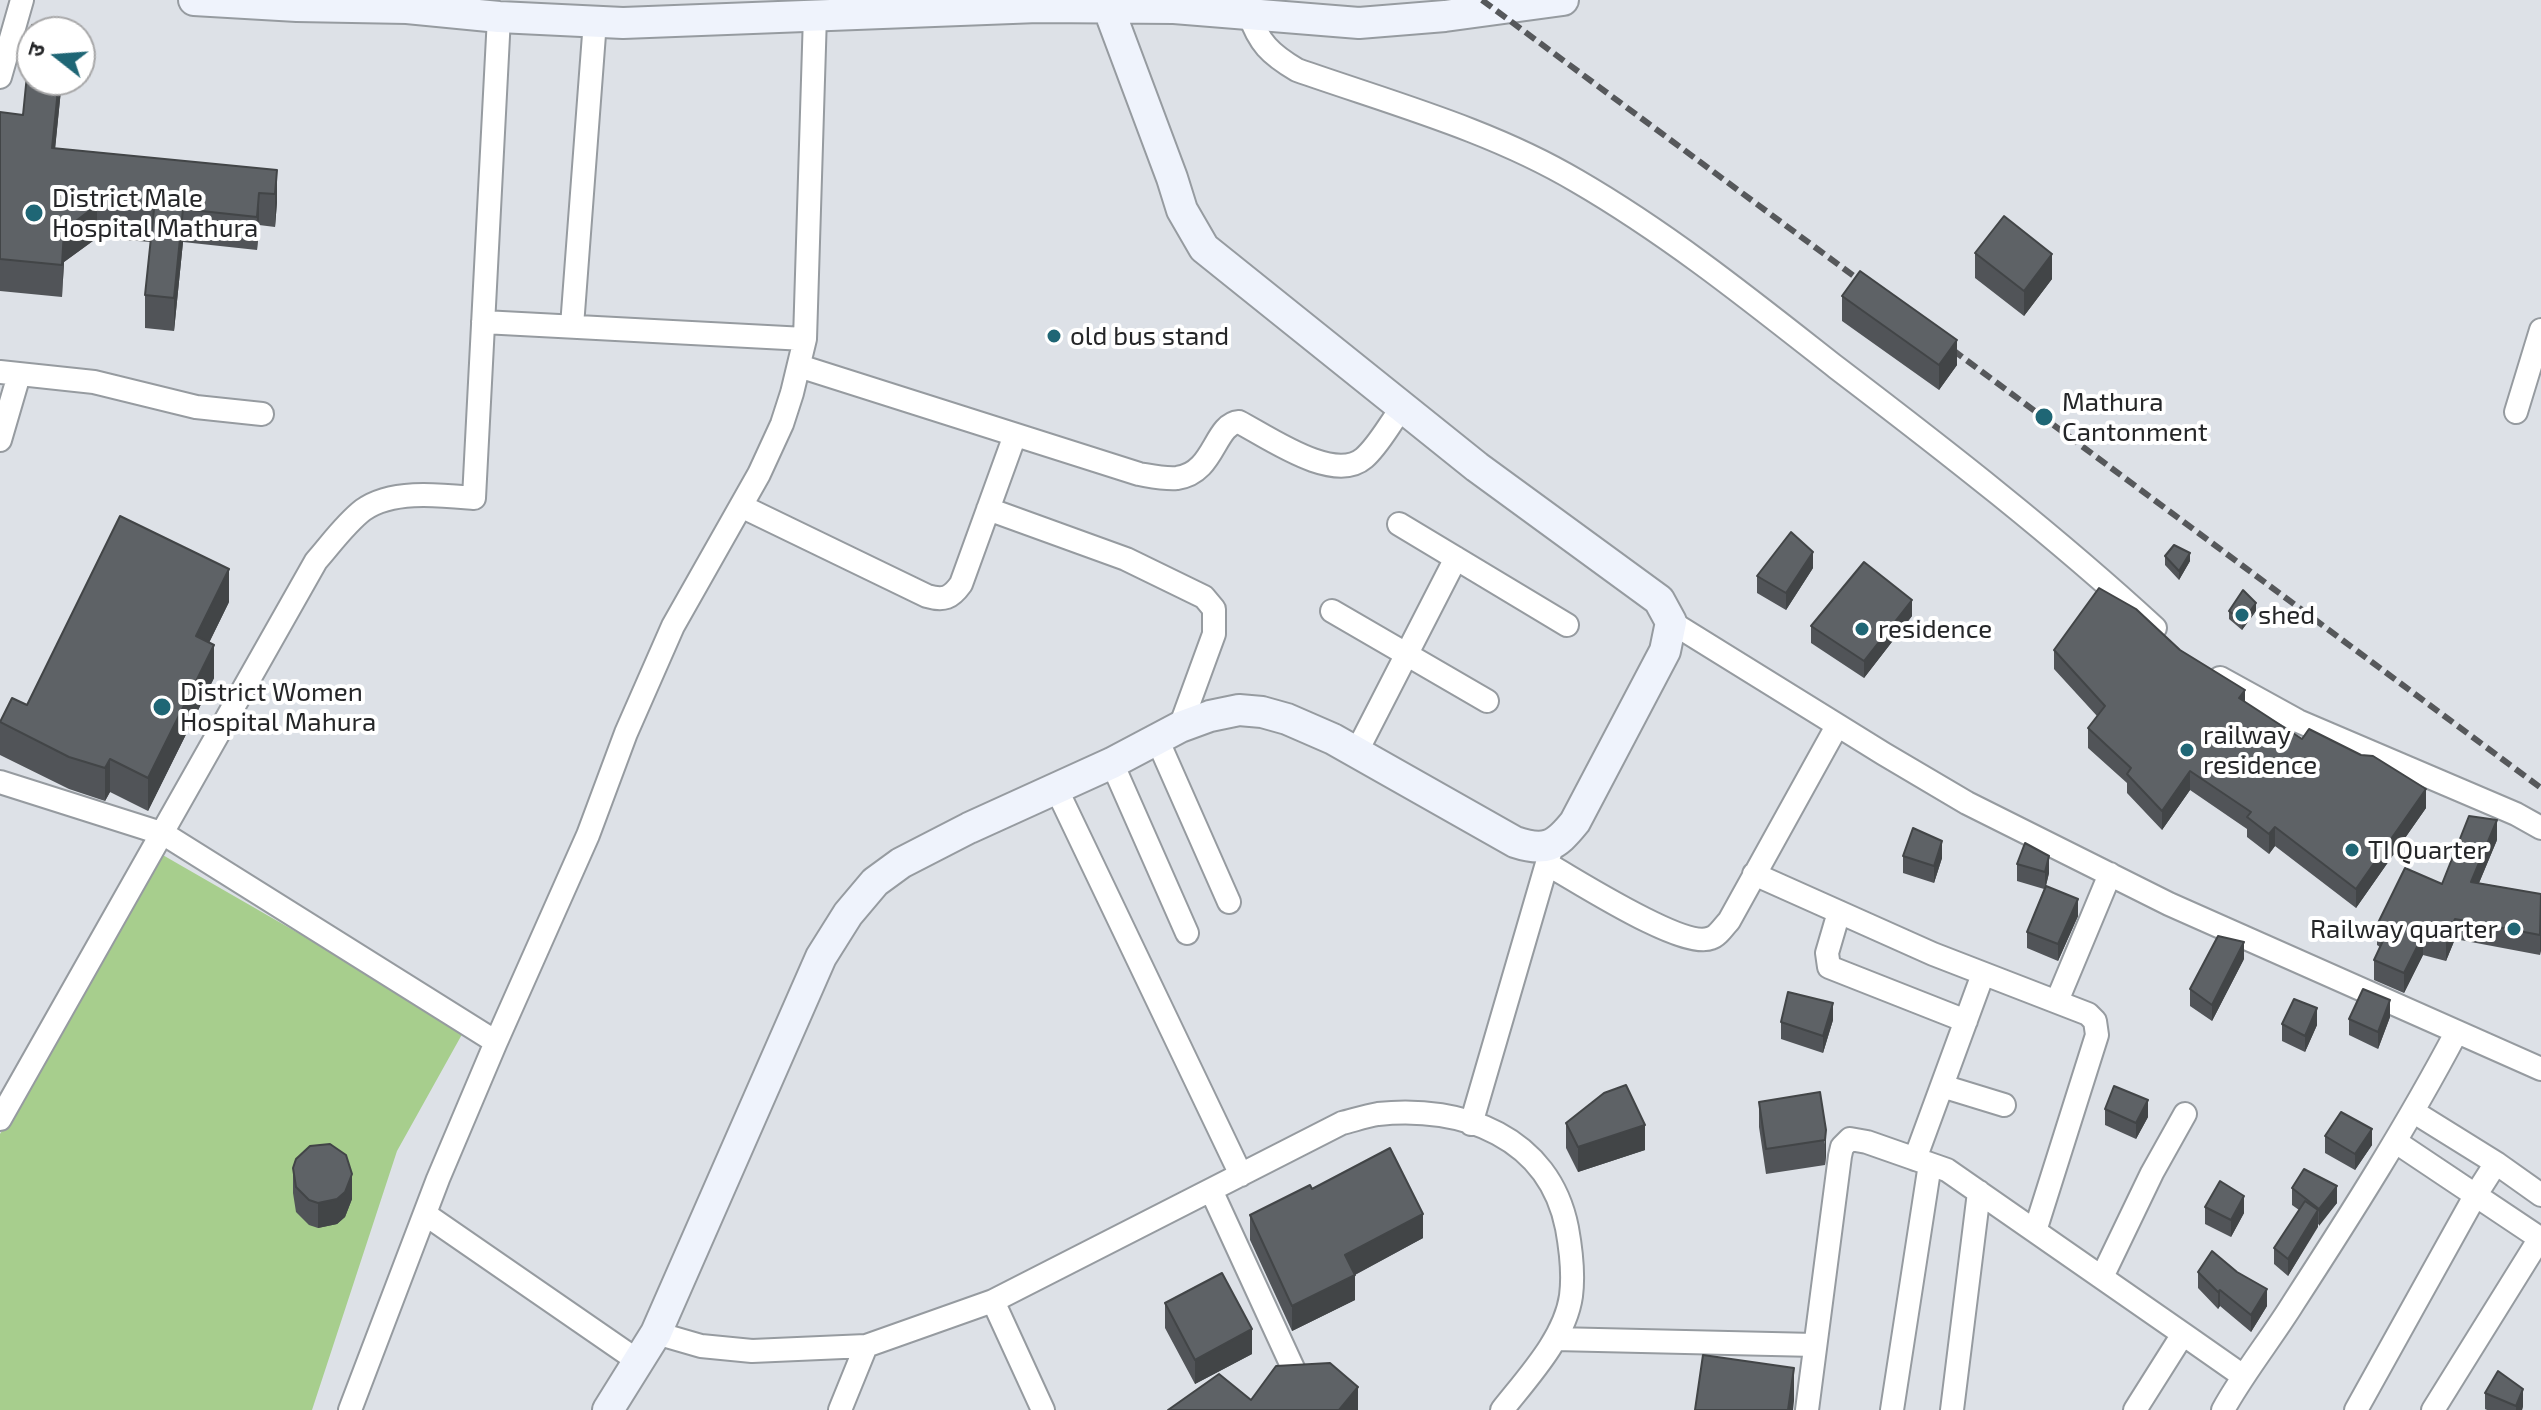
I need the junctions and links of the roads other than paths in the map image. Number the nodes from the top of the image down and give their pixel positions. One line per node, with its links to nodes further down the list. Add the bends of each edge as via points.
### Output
1 (22, 0): 13 (street)
2 (194, 0): 4 (street)
3 (1563, 0): 9 (street, via 1359,23)
4 (297, 3): 11 (street)
5 (872, 6): 6 (street); 10 (street)
6 (917, 6): 7 (street)
7 (1108, 7): 9 (street); 20 (street, via 1182,210 1204,248)
8 (712, 10): 10 (street); 12 (street)
9 (1249, 14): 32 (street, via 1257,37 1297,70 1483,135 1576,180 1676,243 1983,480)
10 (815, 15): 17 (street)
11 (499, 17): 12 (street); 14 (street)
12 (595, 21): 15 (street)
13 (0, 77)
14 (483, 322): 15 (street); 43 (street, via 474,498 393,499 366,508 350,522 316,561)
15 (572, 326): 17 (street)
16 (2541, 330): 21 (street)
17 (805, 339): 18 (street)
18 (799, 366): 23 (street); 25 (street, via 782,424)
19 (9, 373): 22 (street, via 94,382 196,407); 24 (street)
20 (1402, 408): 23 (street, via 1352,466 1312,460 1239,422 1228,424 1207,460 1180,478 1139,474); 30 (street, via 1659,600)
21 (2516, 412)
22 (262, 414)
23 (1015, 435): 26 (street)
24 (0, 440)
25 (741, 506): 26 (street, via 938,599 953,595 961,584); 54 (street, via 673,626)
26 (988, 509): 37 (street, via 1126,559 1204,597 1214,609 1214,634)
27 (1399, 524): 28 (street)
28 (1456, 558): 31 (street); 33 (street)
29 (1332, 611): 33 (street)
30 (1671, 622): 36 (street); 44 (street, via 1665,651 1580,813)
31 (1567, 625)
32 (2167, 639)
33 (1408, 653): 35 (street); 38 (street)
34 (2201, 666): 42 (street, via 2298,721)
35 (1487, 701)
36 (1837, 726): 45 (street); 46 (street, via 1967,803)
37 (1168, 733): 38 (street, via 1210,716 1262,712); 39 (street); 47 (street)
38 (1357, 751): 44 (street, via 1515,842)
39 (1112, 763): 41 (street); 49 (street)
40 (0, 782): 43 (street)
41 (1056, 788): 65 (street); 75 (street, via 901,863 875,882 848,914 821,957)
42 (2541, 828)
43 (164, 834): 54 (street); 60 (street)
44 (1550, 854): 45 (street, via 1670,933 1700,940 1713,938 1729,921); 61 (street)
45 (1754, 874): 48 (street)
46 (2110, 874): 51 (street); 53 (street)
47 (1229, 902)
48 (1839, 912): 50 (street); 52 (street, via 1827,953 1829,967)
49 (1187, 933)
50 (1983, 974): 51 (street); 52 (street)
51 (2057, 1001): 71 (street, via 2088,1014 2097,1035)
52 (1966, 1021): 56 (street)
53 (2456, 1033): 55 (street); 58 (street)
54 (496, 1042): 70 (street)
55 (2541, 1069)
56 (1942, 1086): 57 (street); 63 (street)
57 (2004, 1105)
58 (2414, 1112): 62 (street); 64 (street)
59 (2185, 1114): 73 (street)
60 (0, 1119)
61 (1471, 1124): 65 (street, via 1448,1116 1377,1114 1342,1123); 77 (street, via 1523,1149 1562,1203 1572,1252 1571,1298)
62 (2396, 1142): 69 (street); 81 (street)
63 (1922, 1161): 67 (street, via 1947,1170); 78 (street, via 1858,1140 1842,1147); 89 (street)
64 (2496, 1163): 68 (street); 69 (street)
65 (1241, 1175): 66 (street)
66 (1211, 1190): 74 (street); 82 (street)
67 (1979, 1192): 71 (street); 90 (street)
68 (2541, 1195)
69 (2475, 1196): 72 (street); 93 (street)
70 (425, 1214): 80 (street); 83 (street)
71 (2035, 1231): 73 (street)
72 (2540, 1238): 94 (street)
73 (2102, 1277): 76 (street)
74 (993, 1301): 79 (street); 86 (street)
75 (656, 1333): 79 (street, via 701,1346 752,1351); 80 (street)
76 (2183, 1334): 81 (street); 91 (street)
77 (1555, 1339): 78 (street); 87 (street)
78 (1815, 1345): 88 (street)
79 (866, 1346): 85 (street)
80 (638, 1361): 84 (street)
81 (2243, 1376): 92 (street)
82 (1298, 1379)
83 (350, 1410)
84 (608, 1410)
85 (840, 1410)
86 (1043, 1410)
87 (1502, 1410)
88 (1807, 1410)
89 (1892, 1410)
90 (1952, 1410)
91 (2136, 1410)
92 (2223, 1410)
93 (2356, 1410)
94 (2433, 1410)

